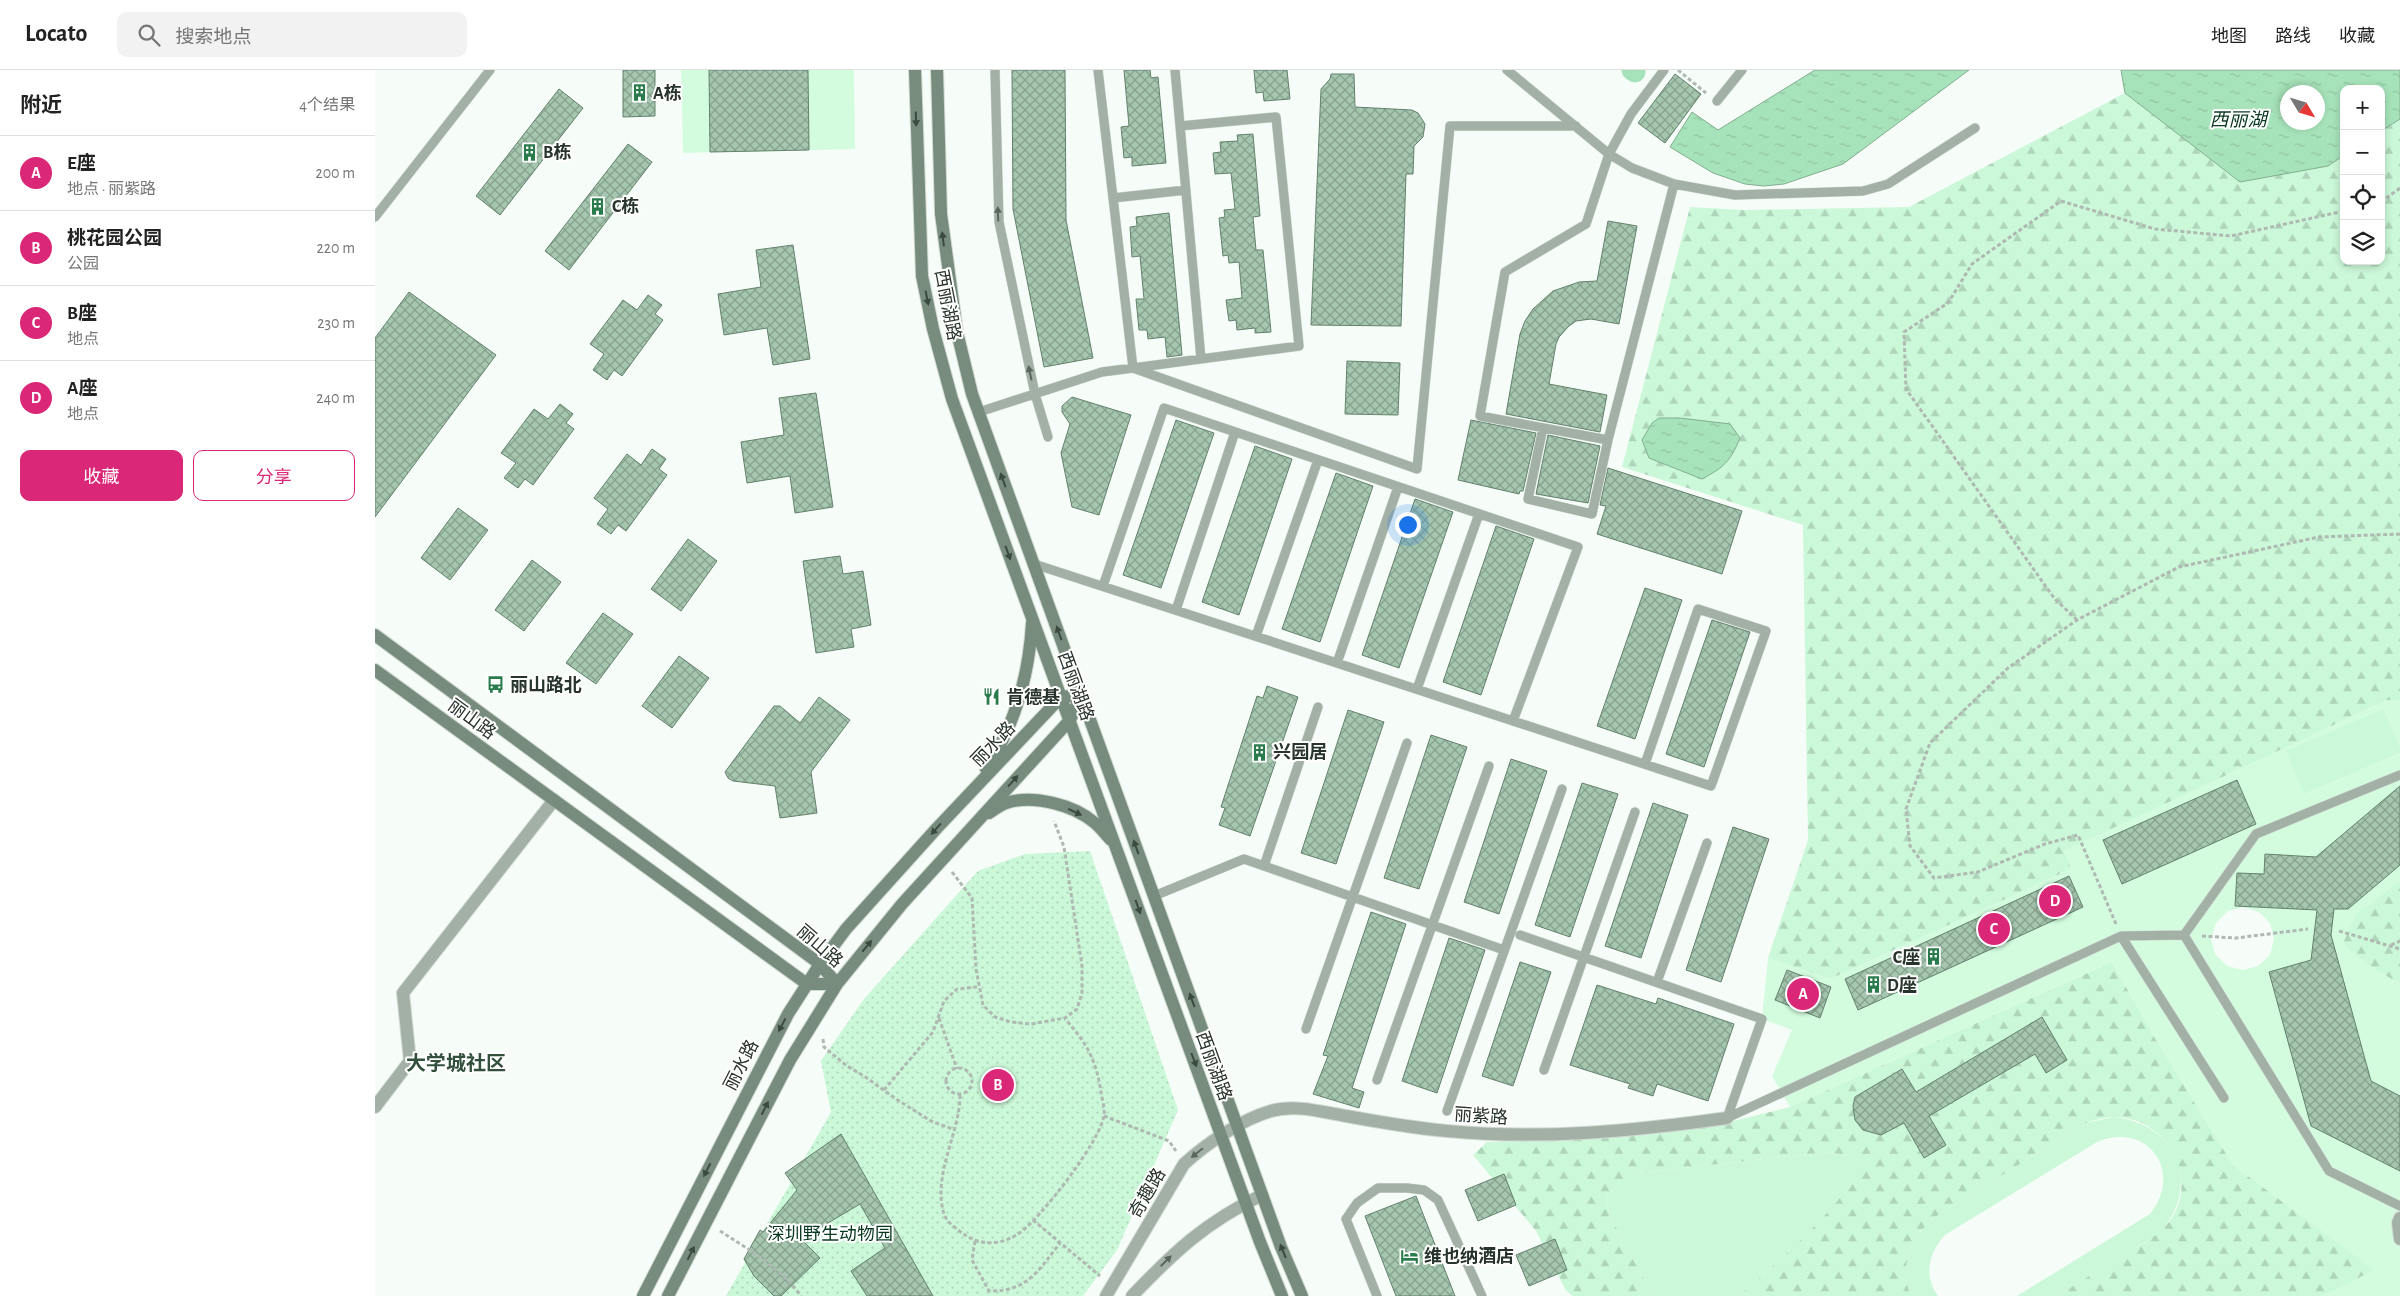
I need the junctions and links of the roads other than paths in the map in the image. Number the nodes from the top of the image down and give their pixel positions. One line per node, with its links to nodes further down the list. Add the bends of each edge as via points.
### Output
1 (489, 70): 18 (lane)
2 (915, 70): 33 (main road, 西丽湖路, one-way to 33, via 922,276 933,329 952,399)
3 (937, 70): 22 (main road, 西丽湖路, one-way to 3, via 957,332 947,272 941,214)
4 (995, 70): 21 (lane, one-way to 4, via 999,222)
5 (1098, 70): 17 (lane)
6 (1175, 70): 11 (lane)
7 (1507, 70): 12 (lane)
8 (1664, 70): 14 (lane, via 1631,114)
9 (1742, 70): 10 (lane)
10 (1717, 101)
11 (1180, 126): 16 (lane); 19 (lane, via 1276,117 1299,346)
12 (1576, 126): 14 (lane); 20 (lane, via 1450,126 1417,469)
13 (1975, 128): 15 (lane, via 1889,184 1863,191 1735,195)
14 (1609, 154): 15 (lane, via 1632,168); 23 (lane, via 1586,224 1505,272 1480,416)
15 (1674, 184): 26 (lane)
16 (1186, 190): 17 (lane); 19 (lane)
17 (1113, 198): 20 (lane)
18 (375, 217)
19 (1201, 359): 20 (lane)
20 (1133, 368): 21 (lane, via 1102,372)
21 (1035, 394): 22 (lane); 25 (lane)
22 (979, 412): 30 (main road, 西丽湖路, one-way to 22)
23 (1543, 428): 26 (lane); 26 (lane, via 1528,499 1592,514)
24 (1235, 432): 27 (lane); 31 (lane, via 1164,408); 32 (lane)
25 (1048, 437)
26 (1607, 440)
27 (1318, 460): 28 (lane); 35 (lane)
28 (1398, 487): 29 (lane); 36 (lane)
29 (1479, 514): 38 (lane); 43 (lane, via 1578,547)
30 (1033, 564): 31 (lane); 39 (main road, 西丽湖路, one-way to 30)
31 (1103, 586): 32 (lane)
32 (1176, 610): 35 (lane)
33 (1032, 618): 40 (main road, 西丽湖路); 49 (main road, via 1031,654 1015,712)
34 (375, 635): 64 (main road, 丽山路)
35 (1256, 636): 36 (lane)
36 (1337, 663): 38 (lane)
37 (375, 670): 50 (main road, 丽山路)
38 (1417, 690): 43 (lane)
39 (1081, 695): 40 (main road); 42 (main road); 56 (main road, 西丽湖路, one-way to 39)
40 (1061, 697): 42 (main road, 西丽湖路); 49 (main road, 丽水路)
41 (1317, 707): 55 (lane)
42 (1070, 720): 52 (main road, one-way to 42); 54 (main road, 西丽湖路)
43 (1513, 721): 45 (lane)
44 (1407, 742): 57 (lane)
45 (1645, 764): 45 (lane, via 1711,786 1766,631 1698,609)
46 (1489, 766): 58 (lane)
47 (2400, 774): 60 (lane, via 2256,834)
48 (1561, 789): 62 (lane)
49 (970, 793): 64 (main road, 丽水路, one-way to 64, via 846,929)
50 (554, 800): 66 (main road, 丽山路); 72 (street, via 403,993 410,1061)
51 (1635, 812): 63 (lane)
52 (980, 818): 54 (main road, one-way to 54, via 1006,803 1026,800 1047,802 1075,811 1094,822); 67 (main road, one-way to 52, via 902,904)
53 (1707, 843): 65 (lane)
54 (1115, 845): 76 (main road, 西丽湖路, one-way to 76)
55 (1264, 866): 56 (lane, via 1244,859); 57 (lane)
56 (1154, 896): 75 (main road, 西丽湖路, one-way to 56)
57 (1353, 897): 58 (lane); 68 (lane)
58 (1432, 925): 62 (lane); 70 (lane)
59 (1520, 935): 63 (lane)
60 (2184, 935): 61 (lane); 79 (lane, via 2329,1171)
61 (2121, 936): 71 (lane); 74 (lane)
62 (1504, 950): 73 (lane)
63 (1583, 957): 65 (lane); 69 (lane)
64 (820, 964): 66 (main road, 丽水路); 67 (main road, 丽山路)
65 (1657, 982): 74 (lane, via 1762,1019)
66 (807, 984): 67 (main road, 丽山路); 82 (main road, 丽水路, one-way to 82, via 779,1031)
67 (837, 984): 83 (main road, one-way to 67, via 790,1060)
68 (1306, 1029)
69 (1544, 1070)
70 (1377, 1080)
71 (2224, 1098)
72 (375, 1107)
73 (1447, 1110)
74 (1727, 1118): 75 (street, 丽紫路, via 1585,1134 1516,1136 1447,1131 1298,1108 1271,1111)
75 (1238, 1126): 76 (street, 奇趣路); 77 (main road, 西丽湖路)
76 (1222, 1137): 78 (main road, 西丽湖路); 84 (street, 奇趣路, one-way to 84, via 1184,1164)
77 (1262, 1195): 78 (street); 87 (main road, 西丽湖路, one-way to 77)
78 (1246, 1203): 85 (street, one-way to 78, via 1185,1243); 86 (main road, 西丽湖路)
79 (2400, 1206)
80 (2400, 1218): 81 (street)
81 (2400, 1239)
82 (643, 1296)
83 (669, 1296)
84 (1106, 1296)
85 (1132, 1296)
86 (1282, 1296)
87 (1302, 1296)
88 (1377, 1296): 89 (lane, via 1346,1219 1357,1203 1378,1188 1407,1188 1424,1190 1438,1200)
89 (1482, 1296)

